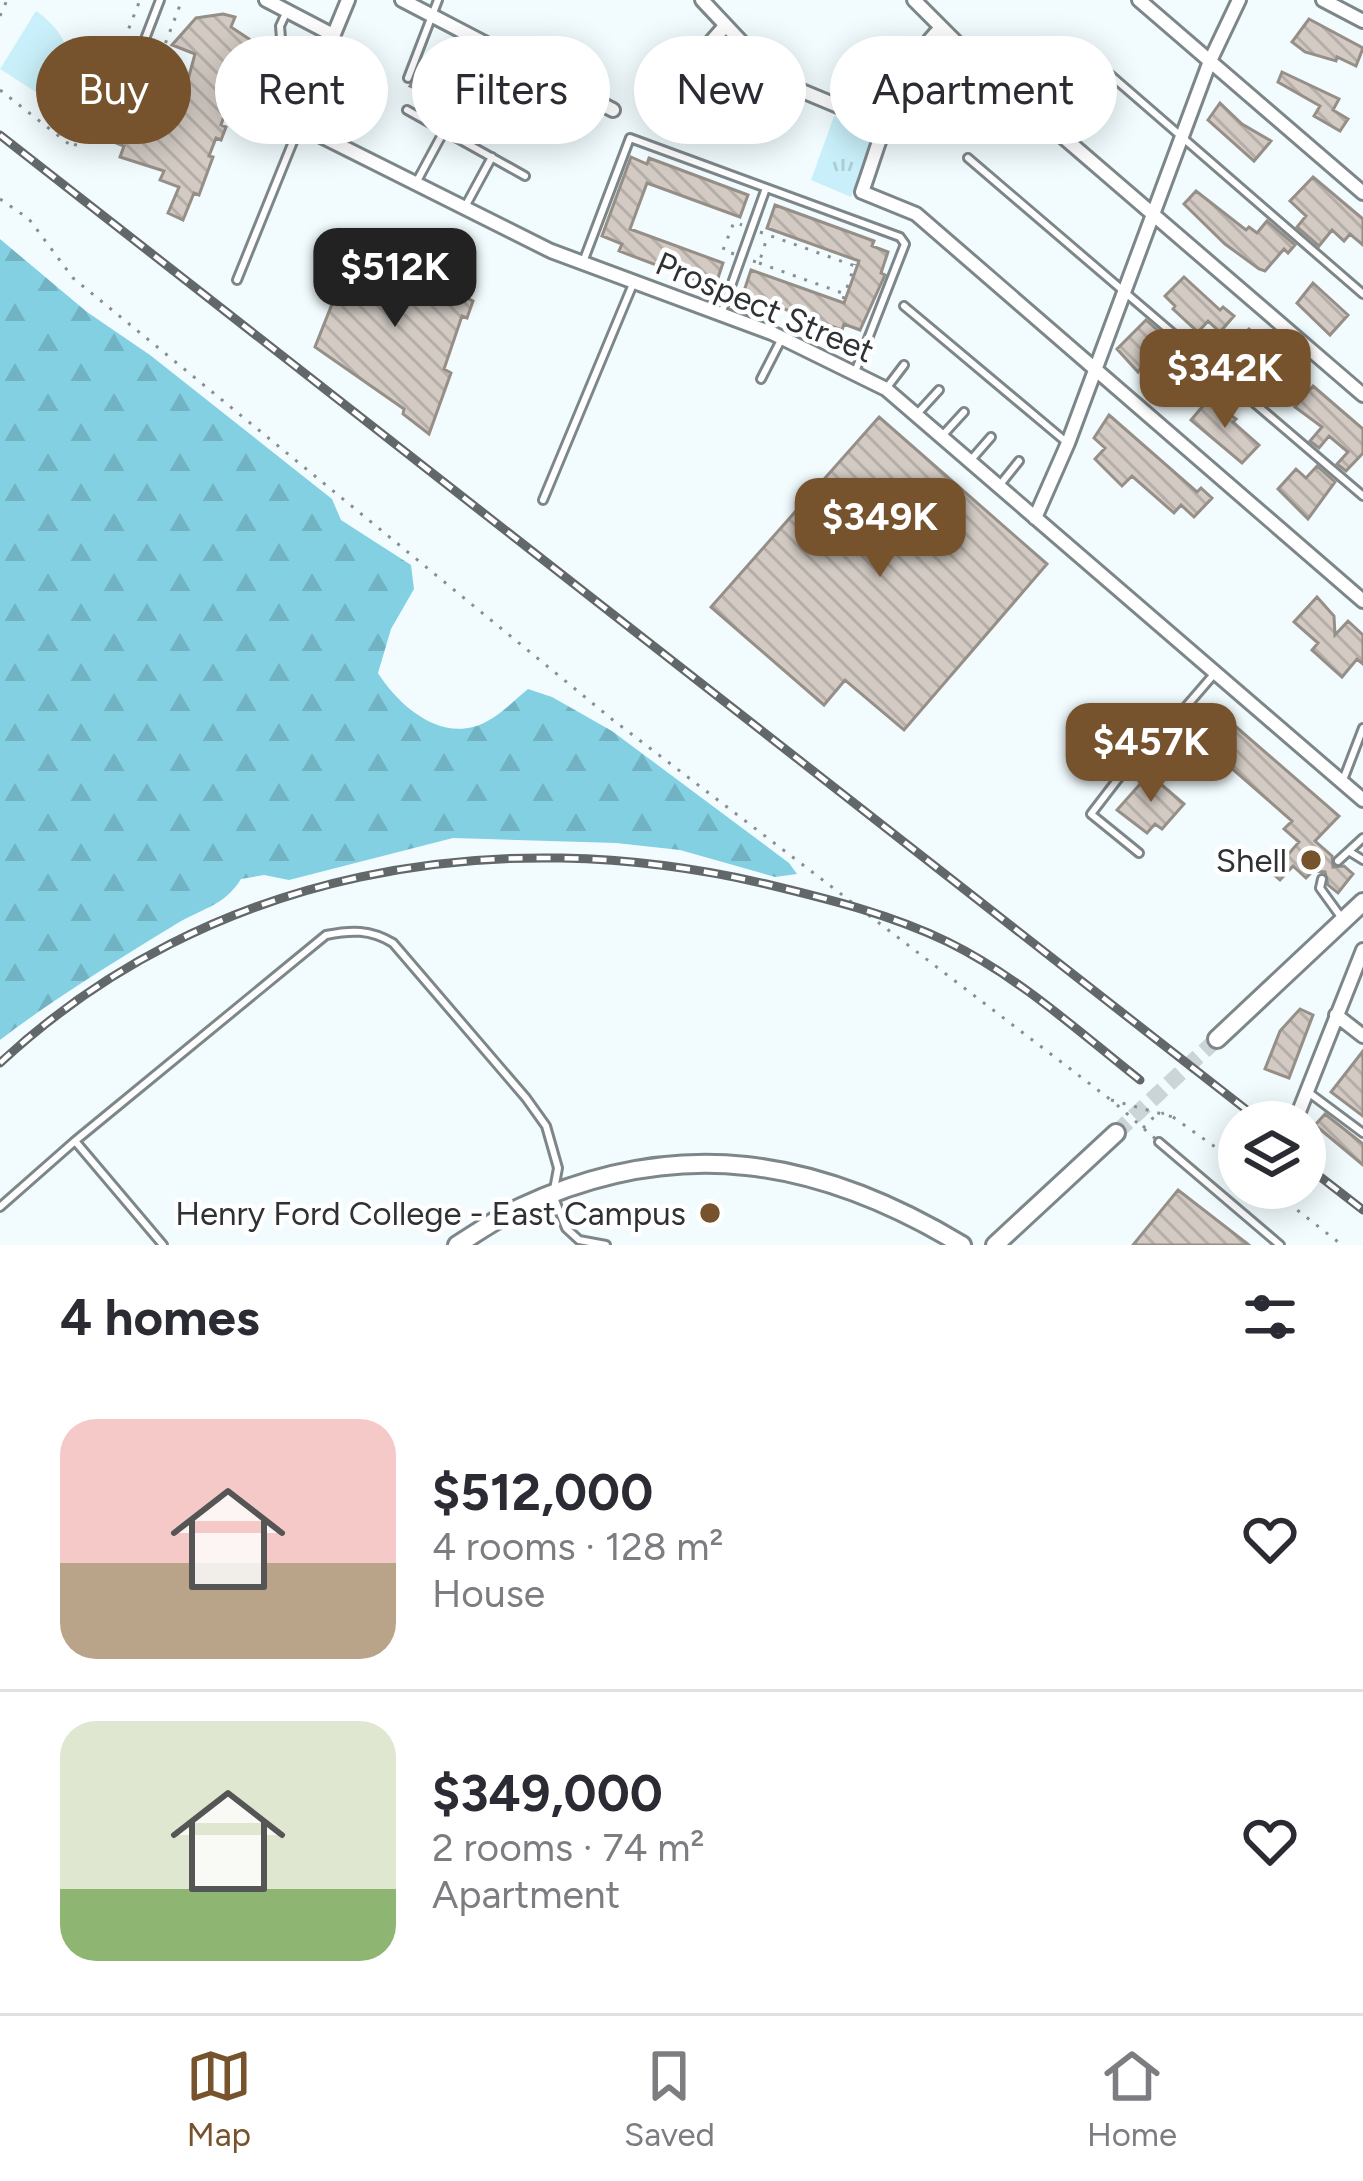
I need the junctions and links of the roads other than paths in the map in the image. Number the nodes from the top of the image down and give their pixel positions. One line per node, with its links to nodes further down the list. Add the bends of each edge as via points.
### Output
1 (160, 0): 17 (lane)
2 (266, 0): 11 (street)
3 (348, 0): 16 (street)
4 (402, 0): 12 (street)
5 (438, 0): 12 (lane)
6 (702, 0): 14 (street)
7 (914, 0): 15 (street)
8 (1139, 0): 22 (street)
9 (1240, 0): 22 (street)
10 (1323, 0): 13 (street)
11 (286, 11): 16 (street); 18 (lane)
12 (431, 15): 23 (lane); 26 (street)
13 (1363, 21)
14 (725, 26): 19 (street); 20 (street)
15 (941, 28): 21 (street); 41 (street)
16 (333, 35)
17 (146, 36)
18 (281, 36)
19 (716, 36)
20 (735, 36)
21 (934, 36)
22 (1210, 61): 28 (street); 39 (street)
23 (408, 78)
24 (1117, 81): 28 (lane)
25 (407, 110): 27 (lane)
26 (613, 110)
27 (412, 113)
28 (1181, 137): 41 (street); 46 (lane)
29 (292, 144): 43 (lane)
30 (334, 144): 37 (street, Prospect Street)
31 (437, 144): 37 (lane)
32 (469, 144): 34 (lane)
33 (879, 144): 51 (street, via 862,192 916,214)
34 (492, 157): 36 (lane); 40 (lane)
35 (968, 158): 45 (lane)
36 (525, 176)
37 (416, 184): 40 (street, Prospect Street)
38 (766, 188): 42 (lane, via 629,138); 48 (lane); 52 (lane, via 905,244)
39 (1363, 194)
40 (464, 208): 42 (street, Prospect Street)
41 (1151, 214): 45 (street); 56 (street)
42 (584, 262): 44 (street, Prospect Street)
43 (237, 280)
44 (634, 281): 48 (street, Prospect Street); 66 (lane)
45 (1124, 290): 51 (street); 65 (lane)
46 (1363, 294)
47 (904, 306): 61 (lane)
48 (721, 314): 49 (street, Prospect Street)
49 (782, 337): 52 (street, Prospect Street); 53 (lane)
50 (904, 365): 54 (lane)
51 (1096, 366): 61 (street); 68 (street)
52 (855, 372): 54 (street, Prospect Street)
53 (761, 379)
54 (886, 389): 58 (street, Prospect Street)
55 (939, 390): 58 (lane)
56 (1363, 395)
57 (964, 412): 59 (lane)
58 (916, 415): 59 (street, Prospect Street)
59 (941, 436): 62 (street, Prospect Street)
60 (991, 437): 62 (lane)
61 (1068, 443): 67 (street)
62 (970, 461): 64 (street, Prospect Street)
63 (1019, 461): 64 (lane)
64 (998, 486): 67 (street, Prospect Street)
65 (1363, 496)
66 (543, 500)
67 (1035, 518): 69 (street, Prospect Street)
68 (1363, 601)
69 (1215, 674): 72 (street, Prospect Street); 76 (lane, via 1090,814)
70 (1363, 728): 71 (lane)
71 (1359, 752): 72 (lane)
72 (1342, 782): 73 (street, Prospect Street)
73 (1363, 800)
74 (1363, 838): 75 (lane)
75 (1350, 852): 77 (lane); 78 (lane)
76 (1139, 853)
77 (1363, 860)
78 (1338, 861)
79 (1322, 879): 80 (lane, via 1320,888)
80 (1358, 912): 84 (main road)
81 (1363, 950): 82 (street)
82 (1336, 1015): 83 (street); 85 (street)
83 (1363, 1036)
84 (1217, 1039)
85 (1306, 1091): 86 (street); 88 (lane)
86 (1303, 1101)
87 (1116, 1133): 97 (main road)
88 (1363, 1133)
89 (75, 1141): 91 (lane, via 326,935 351,930 393,943 526,1098 553,1144); 92 (lane); 93 (lane)
90 (1159, 1142): 98 (lane)
91 (553, 1195): 94 (main road); 95 (lane, via 566,1228); 96 (main road, via 638,1169 744,1165 836,1183)
92 (0, 1207)
93 (163, 1245)
94 (457, 1245)
95 (606, 1245)
96 (962, 1245)
97 (995, 1245)
98 (1280, 1245)

